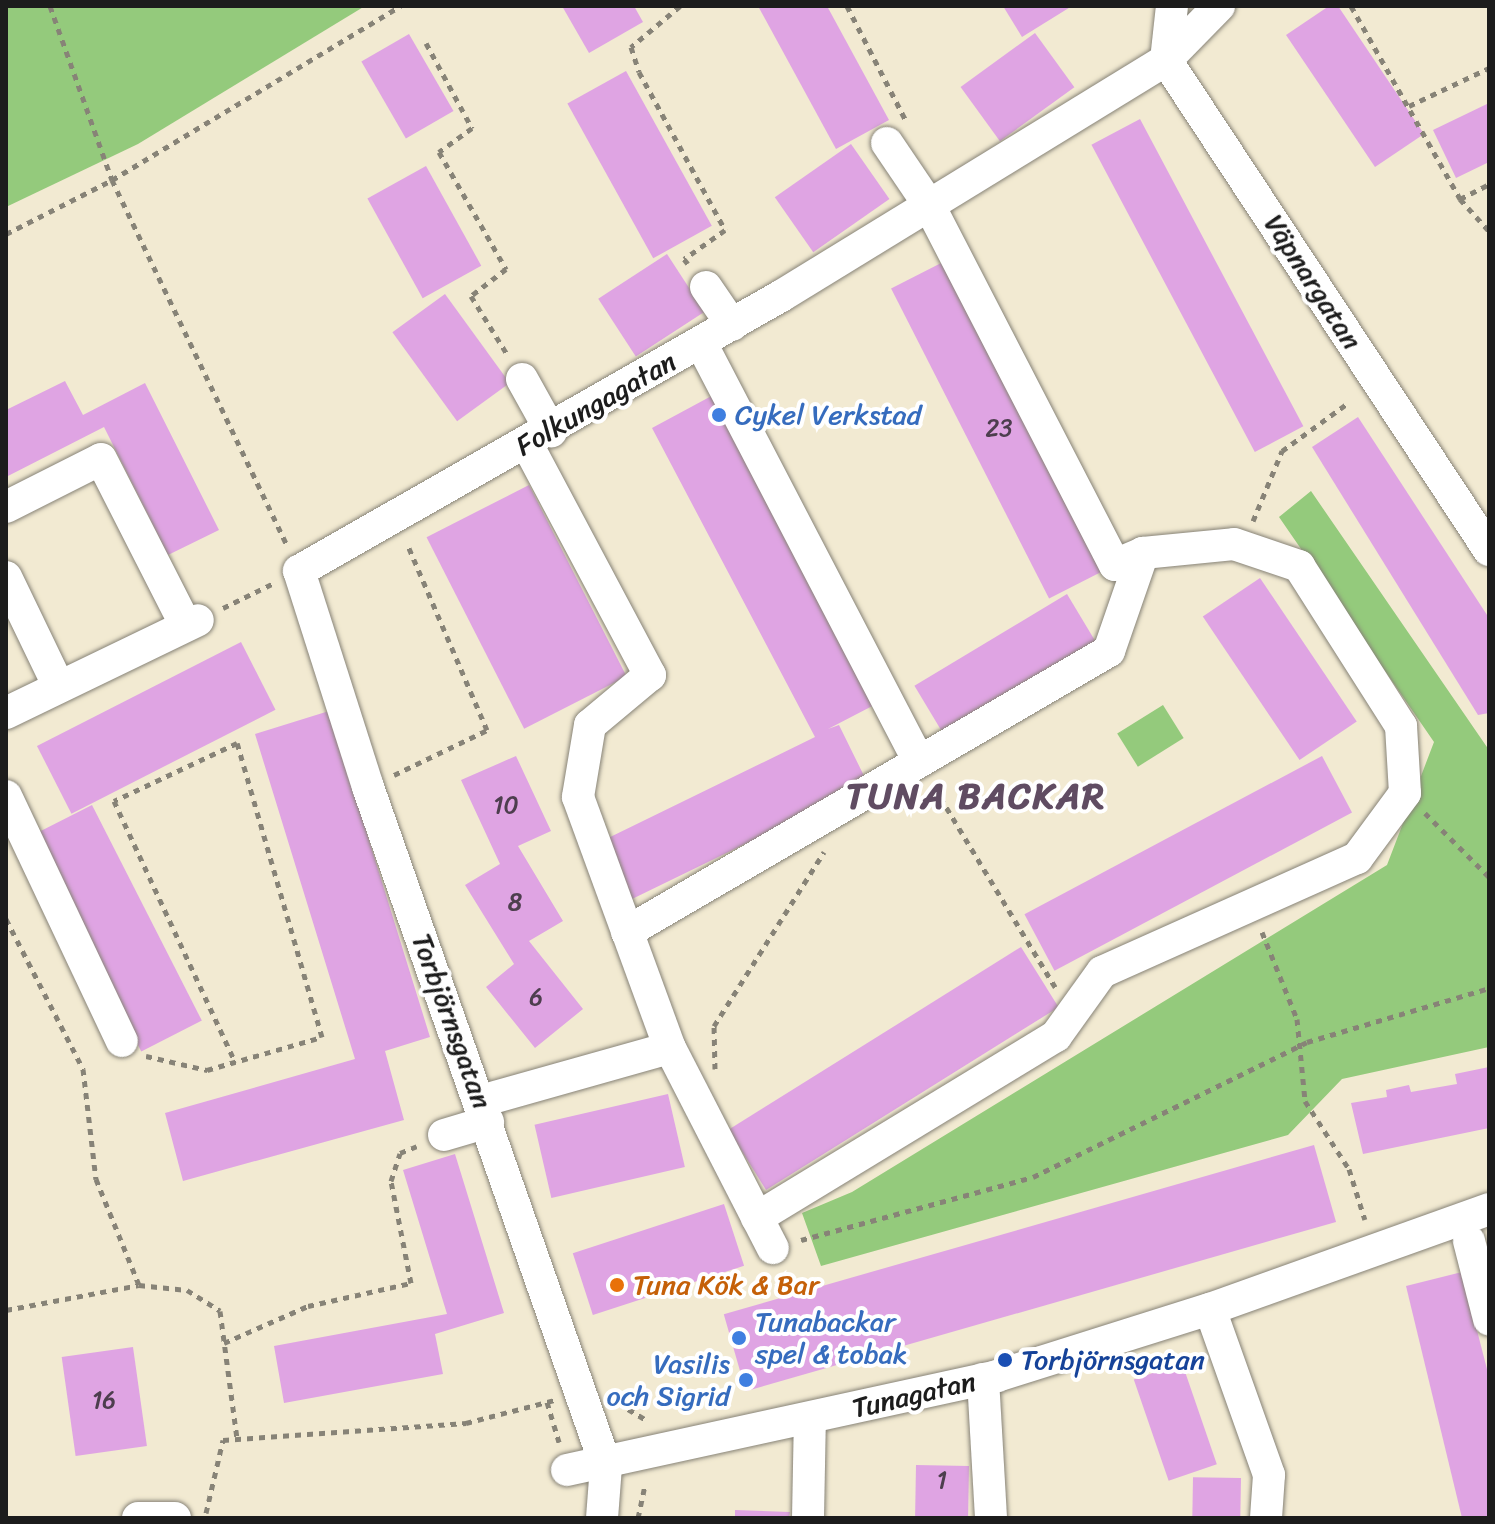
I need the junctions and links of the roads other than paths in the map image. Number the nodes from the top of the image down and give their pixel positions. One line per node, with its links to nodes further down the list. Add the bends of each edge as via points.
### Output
1 (1172, 6): 3 (street)
2 (1219, 6): 3 (street, Folkungagatan)
3 (1166, 60): 5 (street, Folkungagatan); 12 (street, Väpnargatan)
4 (887, 143): 5 (street)
5 (929, 205): 7 (street, Folkungagatan); 13 (street, via 1115,565)
6 (706, 287): 7 (street)
7 (732, 325): 8 (street, Folkungagatan)
8 (701, 343): 10 (street, Folkungagatan); 18 (street)
9 (522, 379): 10 (street)
10 (539, 437): 14 (street, Folkungagatan); 20 (street, via 650,675 590,725 578,797)
11 (6, 507): 16 (street, via 101,459 192,623)
12 (1489, 550)
13 (1143, 553): 18 (street, via 1109,651); 26 (street, via 1234,544 1299,566 1401,726 1405,793 1357,858 1102,972 1056,1036)
14 (299, 571): 23 (street, Torbjörnsgatan, via 368,787)
15 (6, 577): 16 (street)
16 (59, 687): 17 (street)
17 (6, 713)
18 (919, 762): 20 (street)
19 (6, 796): 21 (street)
20 (627, 932): 22 (street)
21 (122, 1041)
22 (670, 1048): 23 (street); 26 (street)
23 (484, 1111): 24 (street); 33 (street, Torbjörnsgatan)
24 (444, 1135)
25 (1489, 1209): 29 (street, Tunagatan)
26 (757, 1218): 28 (street)
27 (1469, 1241): 30 (street)
28 (773, 1248)
29 (1210, 1309): 31 (street, Tunagatan); 40 (street, via 1269,1475)
30 (1489, 1319)
31 (983, 1379): 32 (street, Tunagatan); 39 (street)
32 (810, 1418): 33 (street, Tunagatan); 38 (street)
33 (606, 1466): 34 (street, Tunagatan); 37 (street, Torbjörnsgatan)
34 (567, 1470)
35 (138, 1518): 36 (street)
36 (175, 1518)
37 (602, 1518)
38 (808, 1518)
39 (991, 1518)
40 (1266, 1518)

